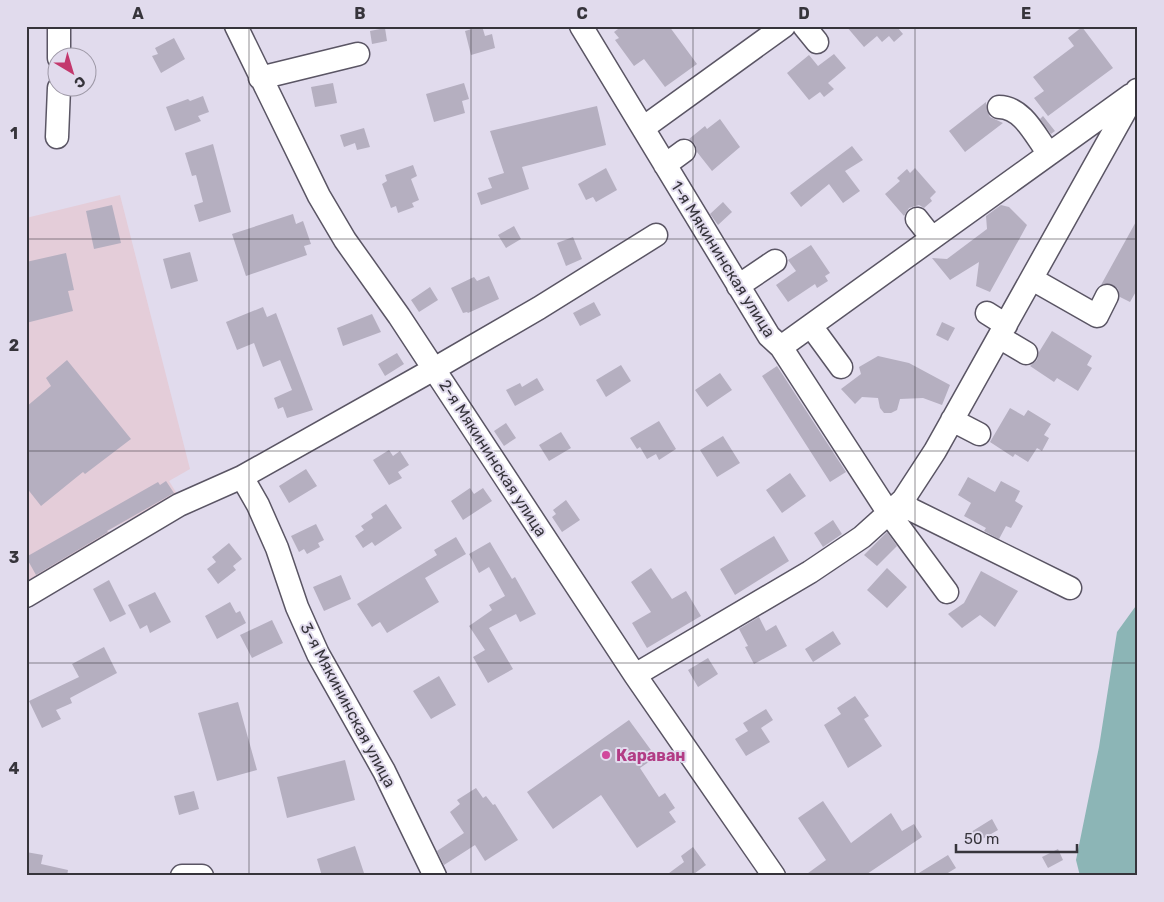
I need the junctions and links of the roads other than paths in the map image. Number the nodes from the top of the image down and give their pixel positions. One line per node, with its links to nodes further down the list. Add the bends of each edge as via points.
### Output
1 (58, 26): 5 (street)
2 (236, 26): 7 (street, 2-я Мякининская улица)
3 (581, 26): 11 (street, 1-я Мякининская улица)
4 (784, 26): 11 (street)
5 (59, 48)
6 (358, 54): 7 (street)
7 (260, 78): 29 (street, 2-я Мякининская улица, via 319,196 345,240)
8 (1138, 90): 14 (street); 20 (street)
9 (58, 98): 12 (street)
10 (1000, 106): 14 (street, via 1023,117)
11 (643, 128): 15 (street, 1-я Мякининская улица)
12 (57, 137)
13 (684, 151): 15 (street)
14 (1049, 154): 18 (street)
15 (665, 165): 21 (street, 1-я Мякининская улица)
16 (917, 219): 18 (street)
17 (656, 235): 29 (street)
18 (932, 238): 24 (street)
19 (775, 261): 21 (street)
20 (1032, 279): 22 (street, via 1097,316); 25 (street)
21 (738, 286): 26 (street, 1-я Мякининская улица, via 768,336)
22 (1107, 296)
23 (987, 313): 25 (street)
24 (811, 326): 26 (street); 28 (street)
25 (1003, 331): 27 (street); 30 (street)
26 (781, 347): 33 (street, 1-я Мякининская улица)
27 (1026, 353)
28 (841, 367)
29 (434, 369): 32 (street); 37 (street, 2-я Мякининская улица)
30 (952, 420): 31 (street); 33 (street)
31 (979, 434)
32 (242, 477): 36 (street, via 179,505); 40 (street, 3-я Мякининская улица, via 277,548 297,607 318,654 384,770)
33 (896, 506): 34 (street, via 910,509); 35 (street, 1-я Мякининская улица); 37 (street, via 862,537 810,572)
34 (1070, 588)
35 (947, 592)
36 (26, 596)
37 (636, 675): 41 (street, 2-я Мякининская улица)
38 (182, 876): 39 (street)
39 (202, 876)
40 (435, 876)
41 (774, 876)

